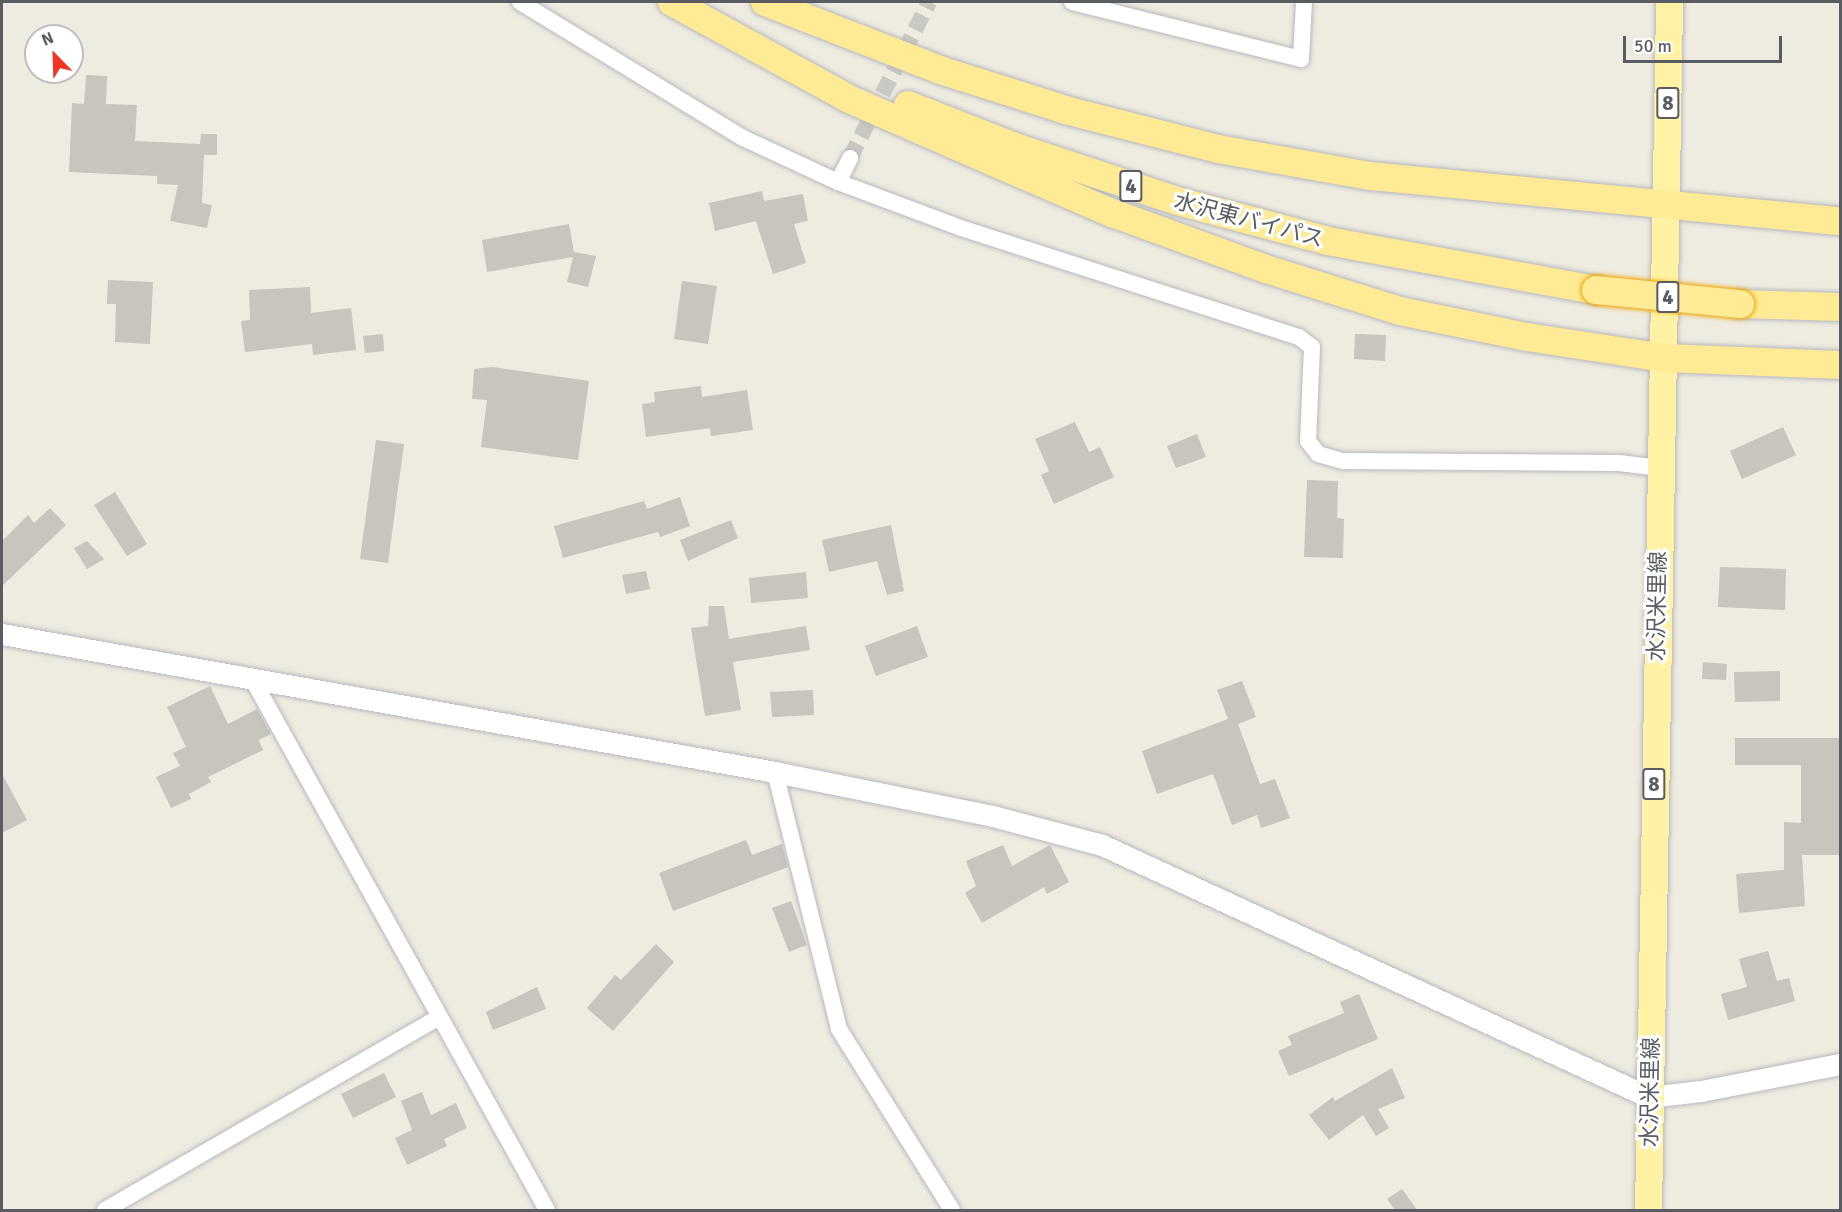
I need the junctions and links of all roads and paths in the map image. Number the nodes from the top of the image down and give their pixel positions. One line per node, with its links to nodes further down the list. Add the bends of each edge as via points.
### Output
1 (520, 2): 9 (street, via 741,137)
2 (672, 2): 13 (highway, via 849,99 1112,213 1255,265 1400,311 1527,337)
3 (692, 2): 12 (highway, 水沢東バイパス / 4, bridge, via 865,88 1018,148 1177,201 1328,241 1596,290 1740,304)
4 (765, 2): 10 (highway, via 940,70 1070,111 1218,149 1370,176)
5 (1072, 2): 6 (street, via 1301,59)
6 (1304, 2)
7 (1669, 2): 10 (main road, 水沢米里線 / 8)
8 (850, 158): 9 (street)
9 (838, 182): 15 (street, via 961,228 1299,337 1312,347 1308,441 1318,454 1343,460 1619,463)
10 (1667, 205): 11 (highway); 13 (main road, 水沢米里線 / 8)
11 (1840, 221)
12 (1840, 307)
13 (1665, 358): 14 (highway); 15 (main road, 水沢米里線 / 8)
14 (1840, 365)
15 (1659, 468): 21 (main road, 水沢米里線 / 8)
16 (2, 634): 17 (street)
17 (253, 680): 18 (street); 19 (street)
18 (775, 772): 21 (street, via 993,816 1102,845); 24 (street, via 839,1029)
19 (439, 1017): 22 (street); 23 (street)
20 (1840, 1064): 21 (street)
21 (1649, 1097): 25 (main road, 水沢米里線 / 8)
22 (105, 1210)
23 (547, 1210)
24 (952, 1210)
25 (1648, 1210)

